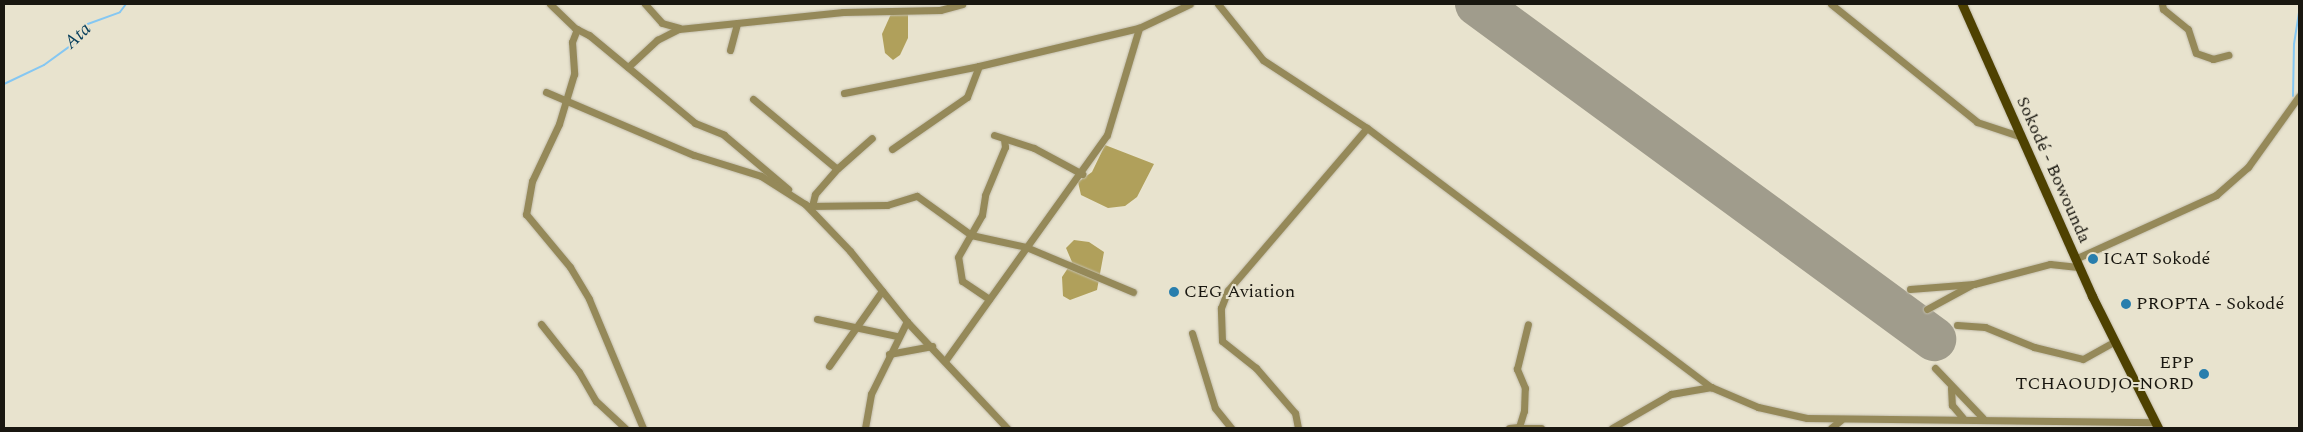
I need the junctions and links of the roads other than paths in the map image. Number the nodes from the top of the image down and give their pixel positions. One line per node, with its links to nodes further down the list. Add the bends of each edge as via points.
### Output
1 (550, 4): 12 (street)
2 (645, 4): 10 (street, via 662,23)
3 (962, 4): 9 (street, via 940,10 844,12)
4 (1190, 4): 11 (street)
5 (1218, 4): 22 (street, via 1263,60)
6 (1831, 4): 24 (street, via 1977,122)
7 (1962, 4): 24 (main road, Sokodé - Bowounda)
8 (2162, 4): 14 (street, via 2163,9 2188,29 2196,53 2213,59)
9 (737, 22): 10 (street); 13 (street)
10 (679, 28): 16 (street, via 657,40)
11 (1139, 28): 15 (street); 29 (street, via 1108,136)
12 (577, 30): 16 (street); 21 (street, via 571,48 576,68)
13 (730, 50)
14 (2228, 55)
15 (979, 66): 18 (street); 27 (street, via 967,97)
16 (628, 67): 30 (street, via 695,123 724,135)
17 (546, 92): 21 (street)
18 (844, 93)
19 (2298, 98): 33 (street, via 2248,166 2216,195)
20 (753, 99): 28 (street)
21 (565, 100): 30 (street, via 694,155 760,176); 62 (street, via 559,124 527,194 526,214 570,266 589,300)
22 (1367, 128): 54 (street); 66 (street, via 1228,290 1221,308 1222,341 1256,368 1295,413)
23 (994, 135): 26 (street)
24 (2019, 136): 33 (main road, Sokodé - Bowounda)
25 (872, 138): 28 (street)
26 (1004, 139): 29 (street, via 1034,148); 31 (street, via 1005,147 985,195 982,215)
27 (892, 149)
28 (837, 169): 30 (street, via 815,194)
29 (1082, 174): 32 (street)
30 (810, 206): 31 (street, via 887,205 917,196); 36 (street)
31 (971, 234): 32 (street); 38 (street, via 958,256 958,270 962,281)
32 (1026, 247): 37 (street); 38 (street)
33 (2077, 263): 34 (street, via 2050,264); 48 (main road, Sokodé - Bowounda)
34 (1974, 284): 35 (street); 39 (street)
35 (1910, 289)
36 (882, 291): 41 (street); 45 (street)
37 (1132, 292)
38 (989, 299): 51 (street)
39 (1927, 309)
40 (817, 319): 45 (street)
41 (907, 321): 47 (street); 49 (street)
42 (541, 324): 61 (street, via 596,401)
43 (1528, 324): 60 (street, via 1517,368 1525,388)
44 (1957, 325): 48 (street, via 1985,327 2034,347 2083,359)
45 (856, 327): 47 (street); 52 (street)
46 (1192, 334): 65 (street, via 1215,408 1223,423)
47 (897, 336): 50 (street)
48 (2115, 341): 59 (main road, Sokodé - Bowounda)
49 (932, 346): 50 (street); 51 (street)
50 (889, 354): 63 (street, via 871,394)
51 (945, 361): 64 (street)
52 (829, 366)
53 (1935, 368): 55 (street)
54 (1711, 387): 58 (street, via 1758,407 1807,418); 69 (street, via 1671,394)
55 (1951, 388): 56 (street, via 1952,405); 57 (street)
56 (1962, 418): 57 (street); 58 (street)
57 (1983, 418): 59 (street)
58 (1841, 420): 70 (street)
59 (2156, 425)
60 (1519, 427): 67 (street); 68 (street)
61 (625, 428)
62 (643, 428)
63 (865, 428)
64 (1007, 428)
65 (1231, 428)
66 (1298, 428)
67 (1509, 428)
68 (1541, 428)
69 (1612, 428)
70 (1831, 428)

